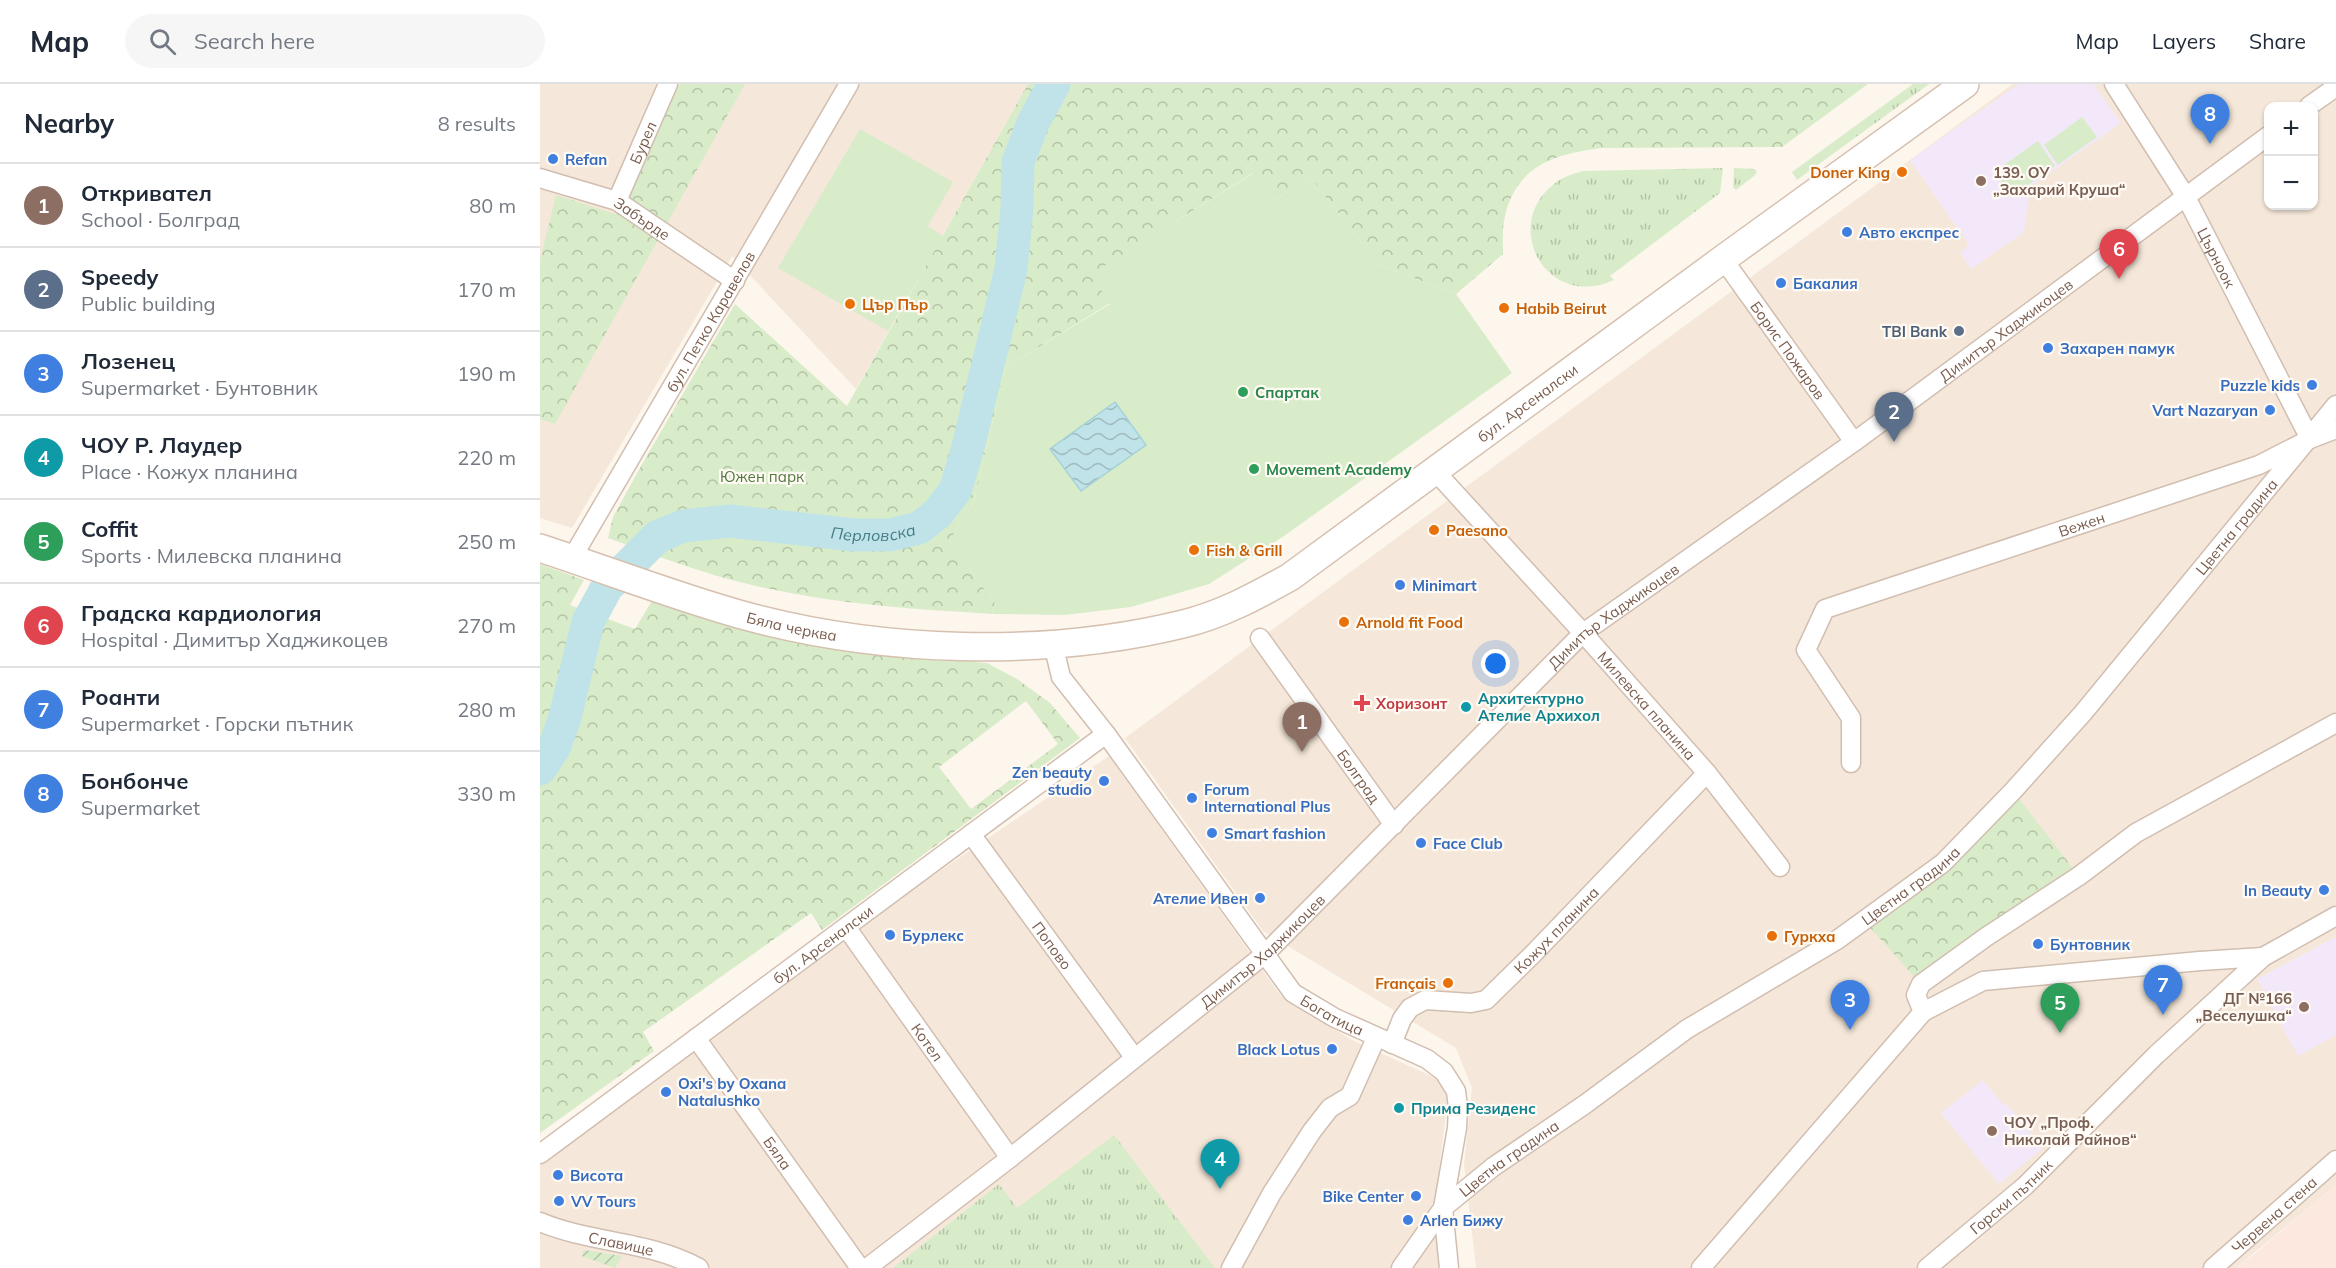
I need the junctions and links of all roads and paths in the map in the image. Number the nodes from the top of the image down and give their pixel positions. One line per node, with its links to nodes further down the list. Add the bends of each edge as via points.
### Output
1 (668, 84): 10 (street, Бурел)
2 (849, 84): 12 (street, бул. Петко Каравелов)
3 (1965, 84): 11 (street, бул. Арсеналски)
4 (2114, 84): 9 (street, Църноок)
5 (2336, 87): 6 (street)
6 (2315, 102)
7 (2264, 139): 9 (street, Димитър Хаджикоцев)
8 (540, 178): 10 (street, Забърде)
9 (2186, 197): 15 (street, Църноок); 16 (street, Димитър Хаджикоцев)
10 (617, 201): 12 (street, Забърде)
11 (1723, 259): 16 (street, Борис Пожаров); 17 (street, бул. Арсеналски)
12 (735, 281): 19 (street, бул. Петко Каравелов)
13 (2336, 405): 15 (street, Цветна градина)
14 (2336, 429): 15 (street, Вежен)
15 (2310, 439): 25 (street, Вежен, via 2259,465 1825,609 1806,650 1851,718); 41 (street, Цветна градина, via 2083,713 1943,863 1837,940 1687,1029 1493,1167)
16 (1854, 442): 20 (street, Димитър Хаджикоцев)
17 (1435, 471): 20 (street, Милевска планина); 22 (street, бул. Арсеналски, via 1290,577 1241,604 1184,624)
18 (540, 548): 19 (street, Бяла черква)
19 (582, 562): 22 (street, Бяла черква, via 743,615 808,630 951,645)
20 (1583, 633): 26 (street, Милевска планина); 27 (street, Димитър Хаджикоцев)
21 (1260, 638): 27 (street, Болград)
22 (1053, 644): 24 (street, Богатица, via 1061,676)
23 (2336, 723): 34 (street, via 2136,833 1986,937 1921,984 1916,995)
24 (1106, 734): 28 (street, бул. Арсеналски); 32 (street, Богатица)
25 (1851, 763)
26 (1707, 773): 29 (street, Милевска планина); 36 (street, Кожух планина, via 1486,1000 1425,1000 1410,1008)
27 (1394, 825): 32 (street, Димитър Хаджикоцев)
28 (970, 834): 31 (street, бул. Арсеналски); 37 (street, Попово)
29 (1780, 867)
30 (2336, 916): 33 (street, Горски пътник)
31 (846, 927): 35 (street, бул. Арсеналски); 39 (street, Котел)
32 (1265, 954): 36 (street, Богатица, via 1293,993); 37 (street, Димитър Хаджикоцев)
33 (2263, 957): 34 (street, via 1983,981); 50 (street, Горски пътник, via 2156,1055 2025,1186)
34 (1923, 1012): 49 (street)
35 (696, 1038): 38 (street, бул. Арсеналски); 44 (street, Бяла)
36 (1384, 1041): 41 (street, Богатица, via 1427,1059 1444,1072 1456,1091 1456,1128); 46 (street, Кожух планина, via 1350,1096 1330,1108 1312,1131)
37 (1134, 1057): 39 (street, Димитър Хаджикоцев)
38 (540, 1155)
39 (1010, 1158): 45 (street, Димитър Хаджикоцев)
40 (2336, 1160): 51 (street, Червена стена)
41 (1443, 1208): 47 (street, Цветна градина); 48 (street, Богатица)
42 (540, 1222): 43 (street, Славище, via 589,1237 655,1249)
43 (699, 1268)
44 (860, 1268)
45 (867, 1268)
46 (1231, 1268)
47 (1401, 1268)
48 (1449, 1268)
49 (1701, 1268)
50 (1927, 1268)
51 (2213, 1268)

